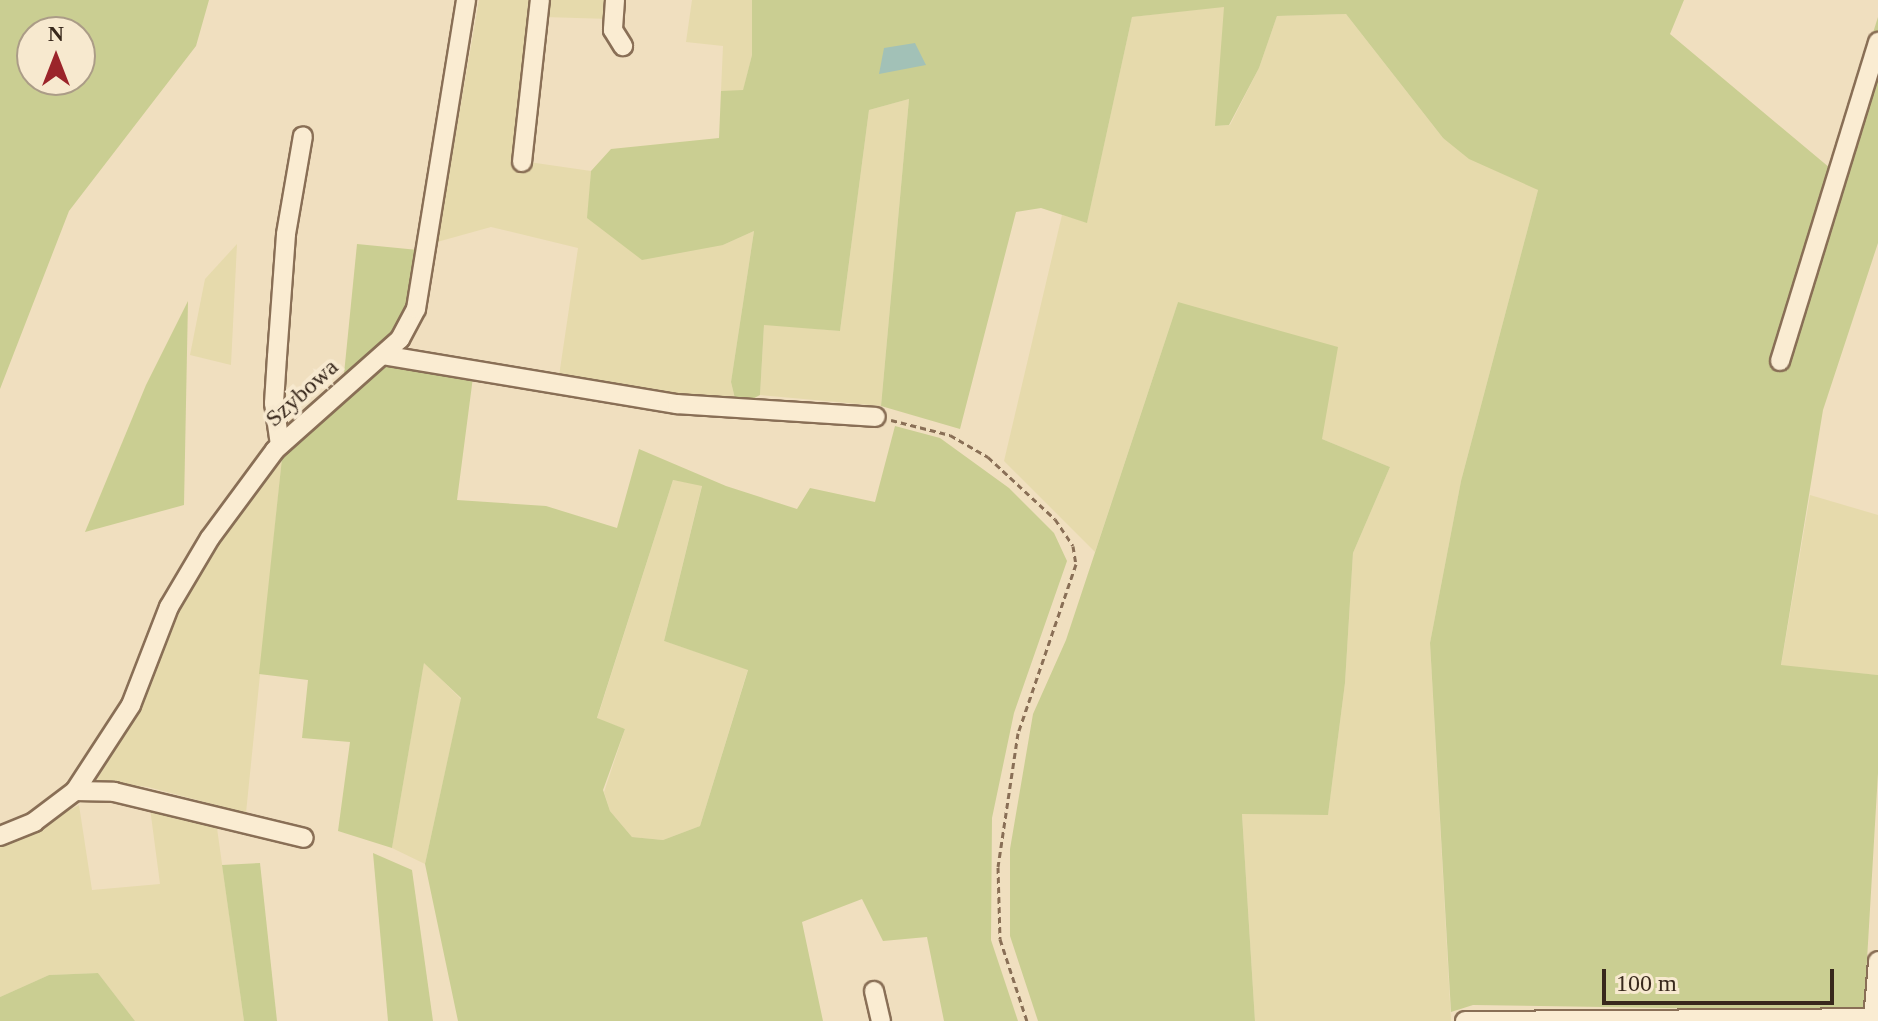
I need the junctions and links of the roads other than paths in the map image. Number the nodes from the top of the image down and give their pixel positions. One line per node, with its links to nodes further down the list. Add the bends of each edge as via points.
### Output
1 (466, 0): 8 (street, Szybowa, via 416,309 400,339)
2 (540, 0): 7 (street)
3 (615, 0): 5 (street, via 613,30)
4 (1878, 42): 9 (street)
5 (623, 46)
6 (303, 136): 11 (street, via 286,234 279,327 274,403)
7 (522, 162)
8 (383, 355): 10 (street, via 677,404); 11 (street, Szybowa)
9 (1780, 361)
10 (876, 417)
11 (280, 445): 12 (street, Szybowa, via 210,538 169,607 131,705)
12 (75, 791): 13 (street, Szybowa, via 34,822); 14 (street, via 114,792)
13 (0, 836)
14 (304, 838)
15 (1878, 961): 18 (street)
16 (874, 991): 19 (street)
17 (1645, 1020): 18 (street); 20 (street)
18 (1873, 1020)
19 (881, 1021)
20 (1465, 1021)

